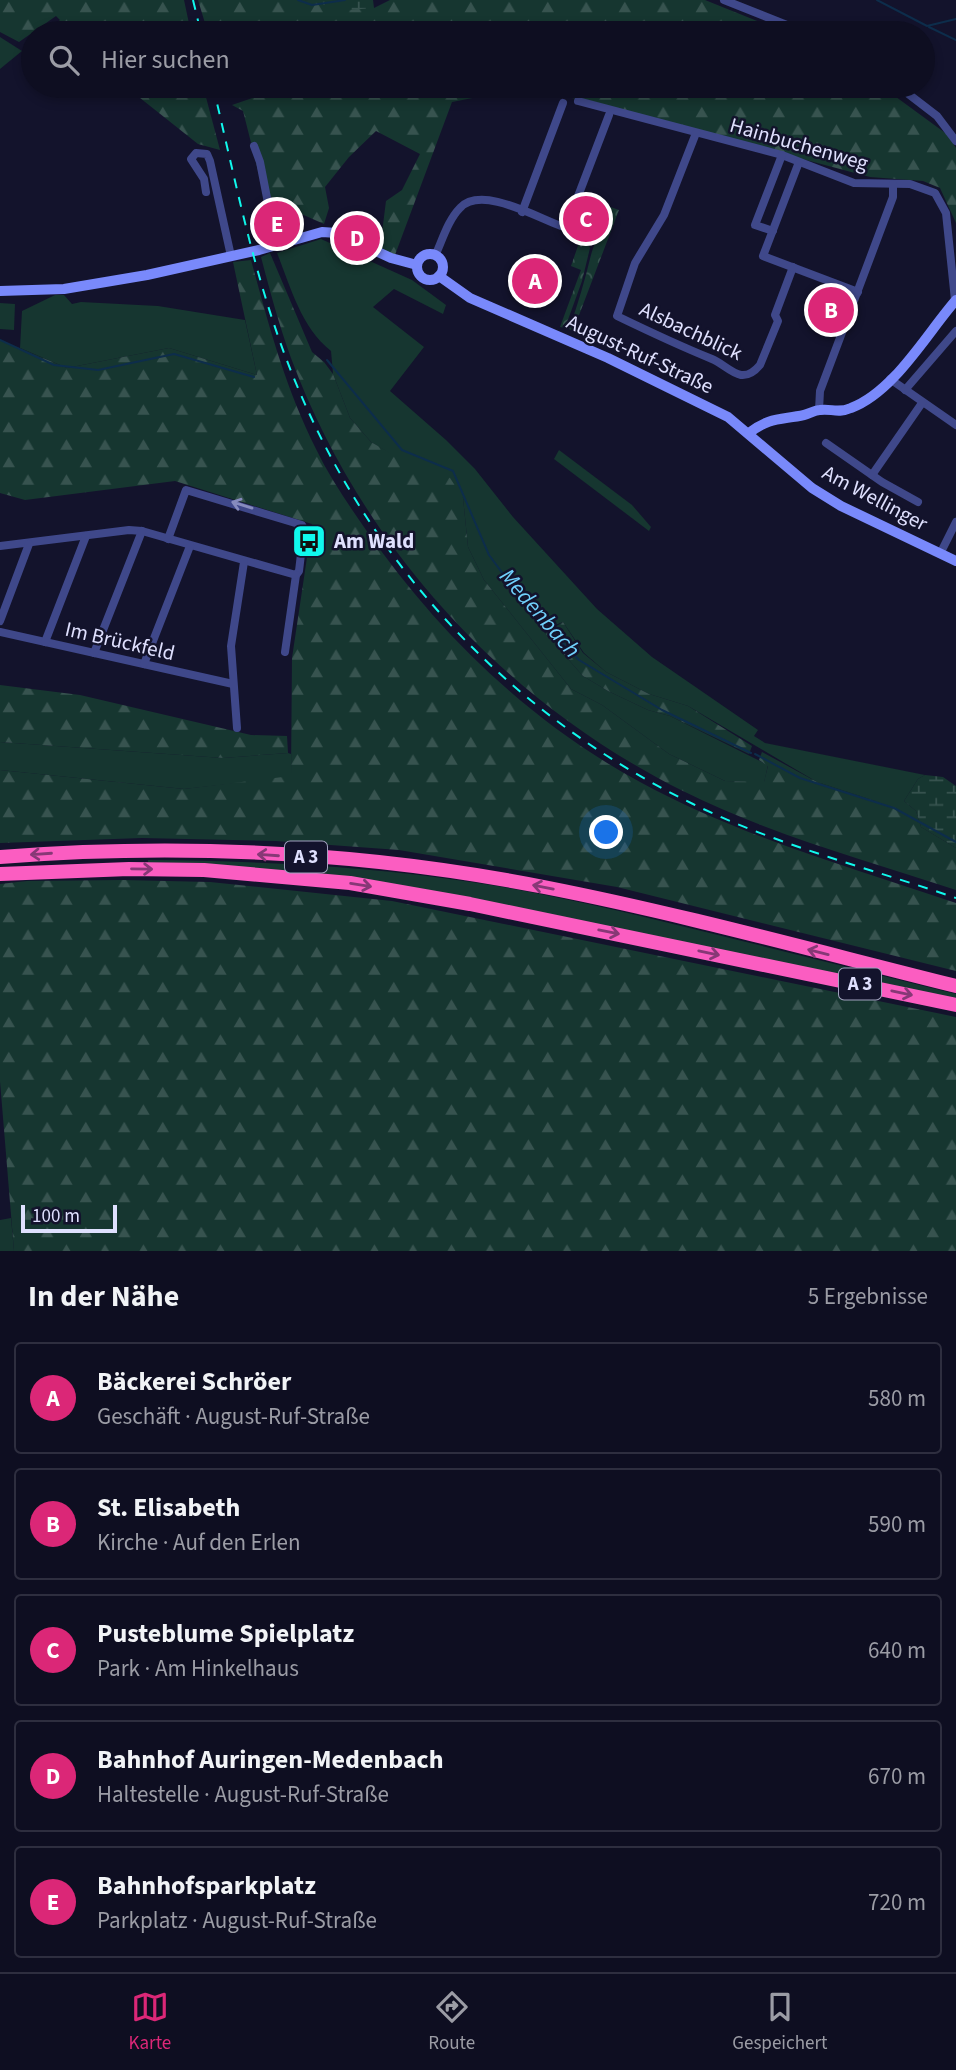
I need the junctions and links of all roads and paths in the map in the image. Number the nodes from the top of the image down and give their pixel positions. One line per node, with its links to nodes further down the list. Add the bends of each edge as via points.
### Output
1 (724, 0): 2 (street)
2 (777, 21)
3 (914, 98): 8 (street, via 937,116)
4 (578, 100): 7 (street, Hainbuchenweg)
5 (563, 103): 14 (street)
6 (609, 115): 14 (street, via 569,222 561,226)
7 (696, 133): 10 (street, Hainbuchenweg); 20 (street, Alsbachblick, via 664,215 635,263 617,316 715,359 740,375 748,374 760,365)
8 (956, 141)
9 (254, 146): 16 (street)
10 (782, 155): 11 (street, Hainbuchenweg); 15 (street, via 755,225)
11 (799, 162): 12 (street, Hainbuchenweg, via 854,183); 15 (street)
12 (893, 184): 23 (street, via 894,197); 24 (street, Hainbuchenweg, via 922,187 941,202)
13 (206, 192): 17 (street, via 204,179 190,162 196,153 207,154 210,161)
14 (522, 212): 18 (street, via 486,199 467,202 454,215)
15 (773, 231): 20 (street, via 763,256)
16 (276, 244): 17 (main road); 19 (main road, via 330,231)
17 (232, 256): 22 (main road, via 64,289)
18 (435, 256): 19 (main road, via 424,256); 21 (main road, via 442,265)
19 (417, 265): 21 (main road, via 424,279)
20 (793, 267): 23 (street)
21 (439, 276): 31 (main road, August-Ruf-Straße, via 470,298 608,358 714,410)
22 (0, 291)
23 (858, 292): 29 (street, via 820,391)
24 (956, 300): 26 (main road)
25 (956, 331): 27 (street)
26 (891, 379): 27 (street); 29 (main road, via 872,397 849,409)
27 (905, 390): 28 (street)
28 (922, 403): 30 (street); 33 (street)
29 (819, 410): 31 (main road, via 772,419)
30 (956, 425)
31 (749, 433): 42 (main road, Am Wellinger, via 812,488)
32 (826, 443): 33 (street)
33 (872, 475): 34 (street)
34 (918, 502)
35 (956, 522): 42 (street)
36 (142, 531): 37 (street); 38 (street); 50 (street)
37 (86, 536): 39 (street); 48 (street)
38 (168, 539): 41 (street); 45 (street, one-way to 38, via 302,525 205,494 186,489)
39 (29, 544): 40 (street); 46 (street)
40 (0, 546)
41 (190, 547): 44 (street); 51 (street)
42 (940, 554): 43 (main road, Am Wellinger)
43 (956, 561)
44 (244, 562): 45 (street); 52 (street, via 231,646)
45 (296, 575): 49 (street)
46 (0, 621)
47 (0, 632): 48 (street, Im Brückfeld)
48 (45, 642): 50 (street, Im Brückfeld)
49 (285, 652)
50 (94, 653): 51 (street, Im Brückfeld)
51 (144, 664): 52 (street, Im Brückfeld)
52 (233, 684): 53 (street)
53 (237, 728)
54 (0, 857): 56 (highway, A 3, one-way to 54, via 648,909 451,872 203,852)
55 (0, 874): 57 (highway, A 3, one-way to 57, via 204,870 350,883)
56 (956, 986)
57 (956, 1004)

